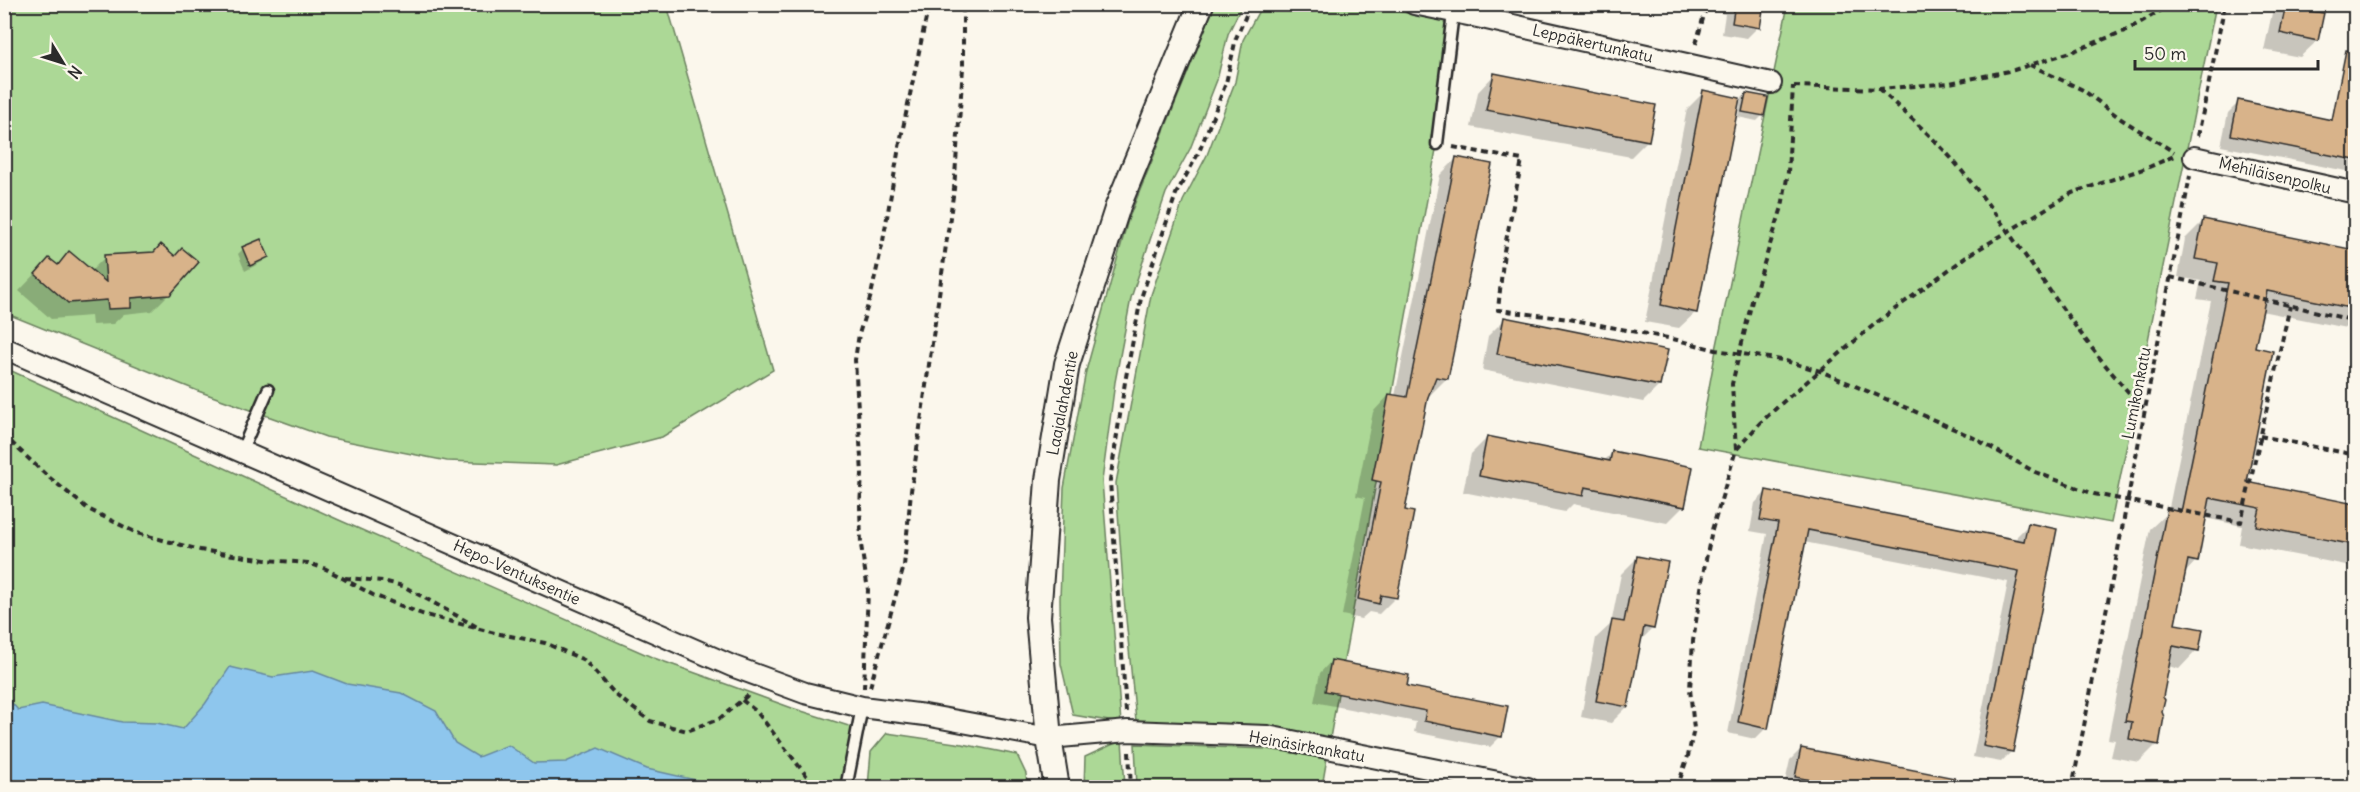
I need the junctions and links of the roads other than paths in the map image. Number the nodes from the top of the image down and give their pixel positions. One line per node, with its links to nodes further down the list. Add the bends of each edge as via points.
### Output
1 (1201, 4): 13 (street, Laajalahdentie, via 1118,206 1067,364 1048,480 1038,617)
2 (1414, 4): 4 (street, Leppäkertunkatu)
3 (1474, 10): 4 (street, Leppäkertunkatu); 5 (street, Leppäkertunkatu)
4 (1453, 13): 6 (lane)
5 (1771, 83)
6 (1437, 144)
7 (2194, 157): 8 (street, Mehiläisenpolku)
8 (2355, 193)
9 (4, 348): 11 (street, Hepo-Ventuksentie)
10 (268, 390): 11 (lane)
11 (242, 450): 12 (street, Hepo-Ventuksentie, via 578,600 767,679)
12 (862, 707): 13 (street, Hepo-Ventuksentie); 14 (lane)
13 (1049, 738): 15 (street, Laajalahdentie); 16 (street, Heinäsirkankatu, via 1128,731 1267,736)
14 (846, 788)
15 (1057, 788)
16 (1528, 788)

